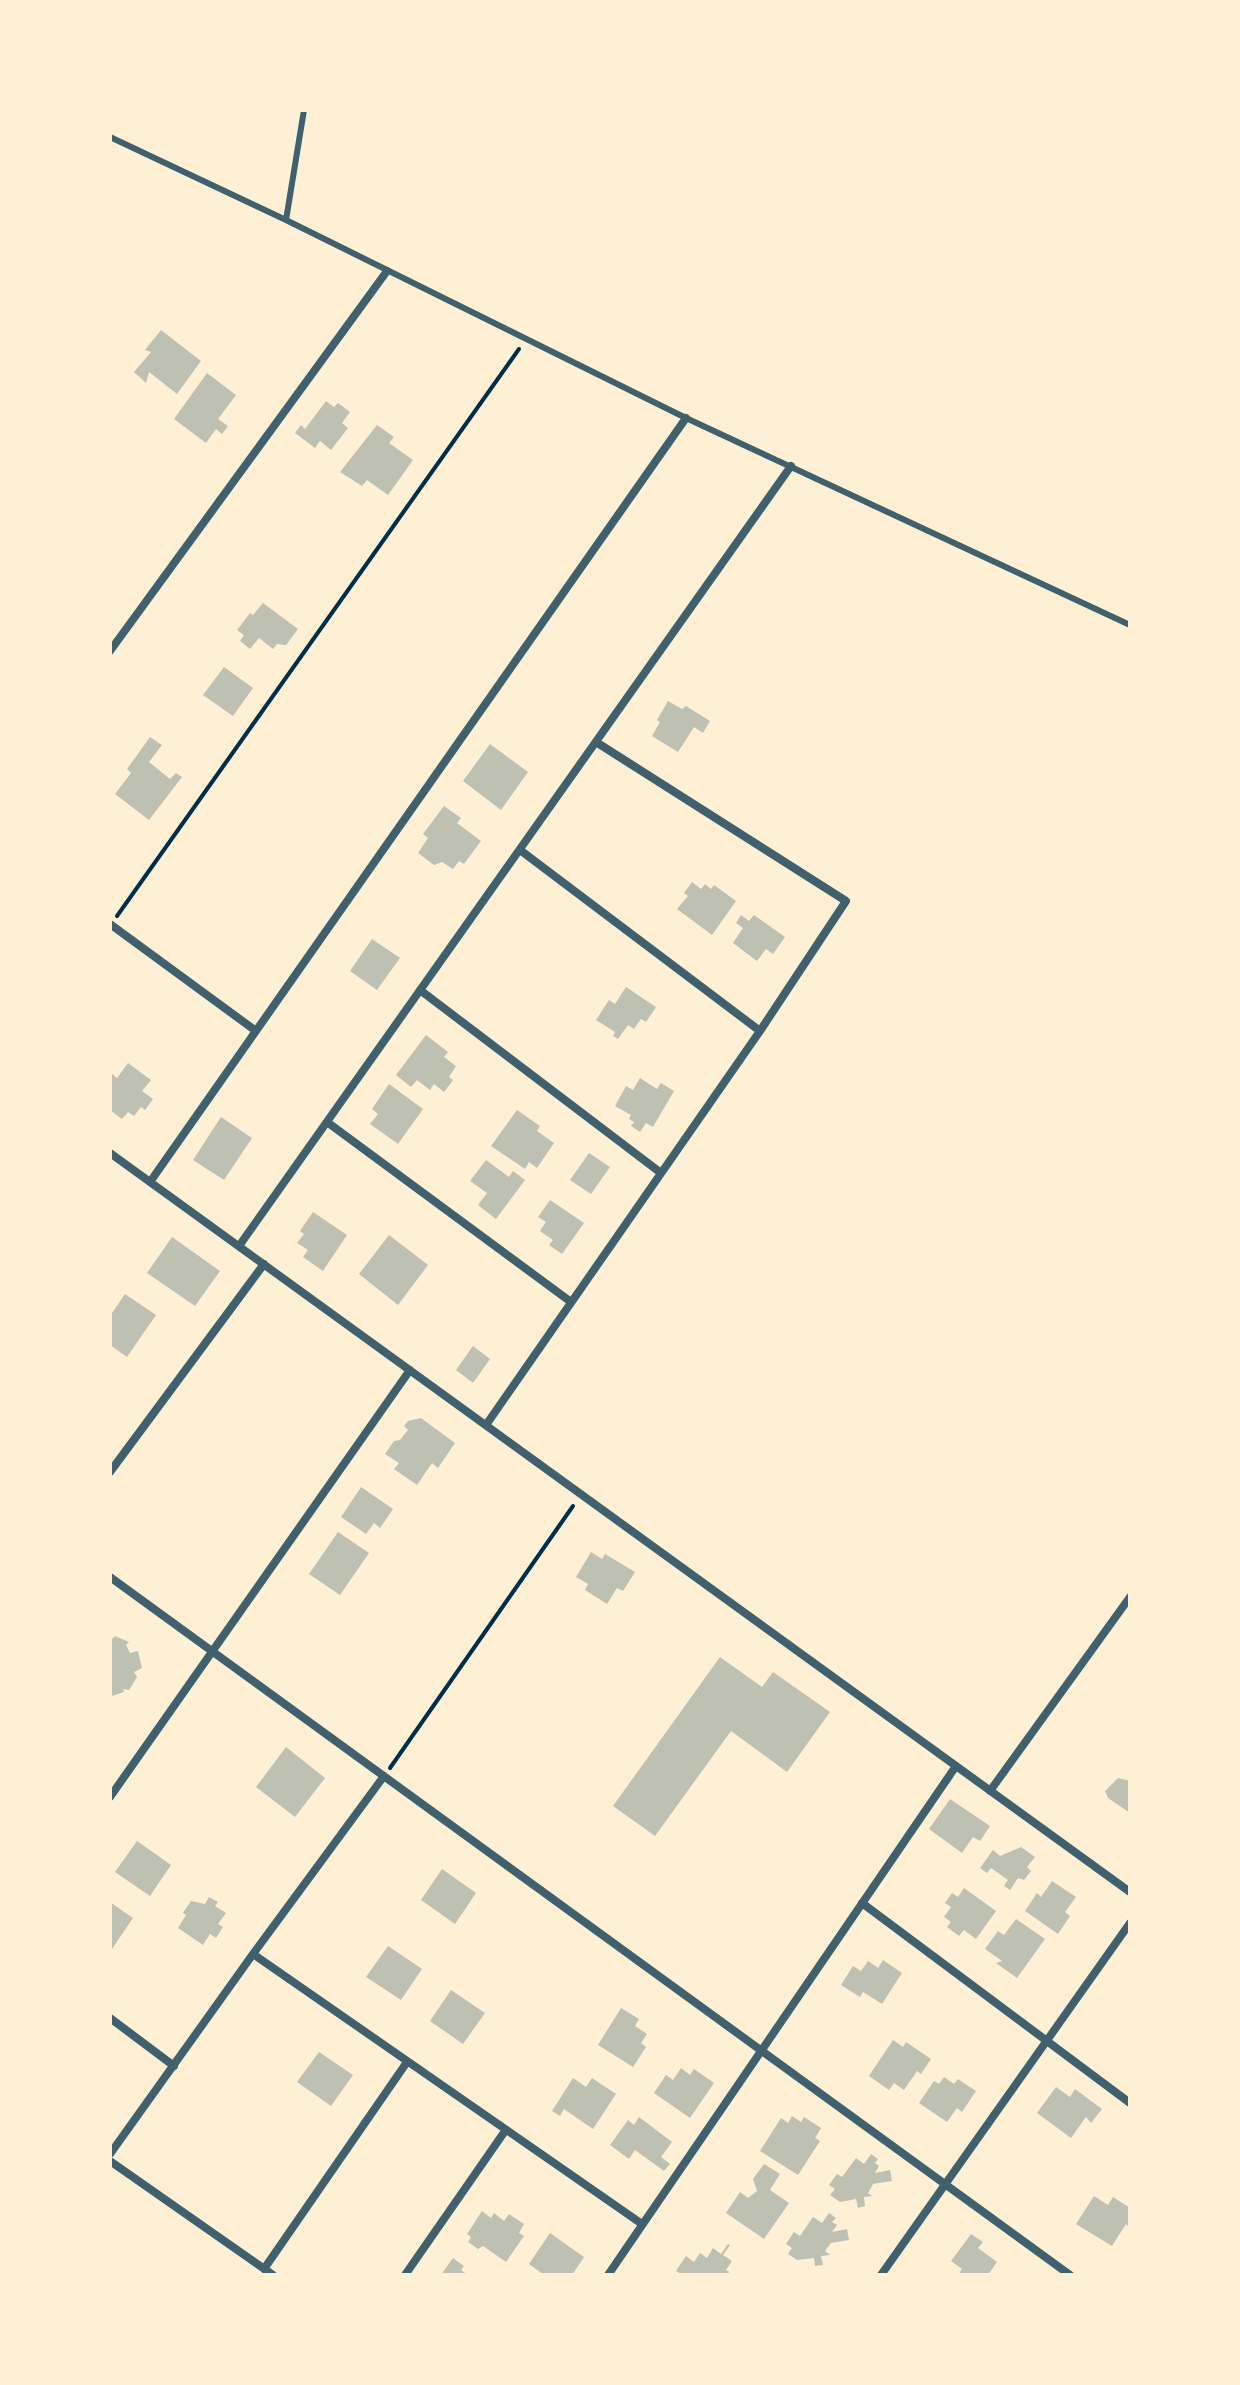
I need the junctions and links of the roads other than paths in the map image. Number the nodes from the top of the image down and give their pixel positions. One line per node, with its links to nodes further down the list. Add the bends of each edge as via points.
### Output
1 (304, 110): 3 (lane)
2 (110, 137): 3 (lane)
3 (286, 220): 4 (lane)
4 (387, 271): 5 (lane); 8 (street)
5 (686, 418): 6 (lane); 13 (street)
6 (791, 466): 7 (lane); 9 (street)
7 (1130, 625)
8 (110, 651)
9 (596, 742): 10 (street); 14 (street, via 846,901)
10 (520, 850): 12 (street); 14 (street)
11 (110, 924): 13 (street)
12 (420, 990): 15 (street); 17 (street)
13 (256, 1031): 18 (street)
14 (760, 1031): 17 (street)
15 (327, 1122): 19 (street); 21 (street)
16 (110, 1153): 18 (street)
17 (661, 1173): 21 (street)
18 (150, 1182): 19 (street)
19 (239, 1246): 20 (street)
20 (264, 1264): 22 (street); 24 (street)
21 (571, 1302): 23 (street)
22 (410, 1370): 23 (street); 27 (street)
23 (486, 1425): 28 (street)
24 (110, 1472)
25 (110, 1577): 27 (street)
26 (1130, 1597): 30 (street)
27 (212, 1651): 29 (street); 31 (street)
28 (956, 1766): 30 (street); 33 (street)
29 (384, 1776): 35 (street); 38 (street)
30 (990, 1791): 32 (street)
31 (110, 1797)
32 (1130, 1892)
33 (862, 1903): 37 (street); 38 (street)
34 (1130, 1923): 37 (street)
35 (253, 1954): 39 (street); 40 (street)
36 (110, 2018): 40 (street)
37 (1046, 2041): 41 (street); 45 (street)
38 (761, 2050): 45 (street); 46 (street)
39 (407, 2062): 42 (street); 47 (street)
40 (174, 2066): 43 (street)
41 (1130, 2103)
42 (505, 2131): 46 (street); 49 (street)
43 (110, 2154)
44 (110, 2161): 47 (street)
45 (945, 2184): 51 (street); 52 (street)
46 (642, 2224): 50 (street)
47 (264, 2269): 48 (street)
48 (273, 2275)
49 (405, 2275)
50 (608, 2275)
51 (881, 2275)
52 (1070, 2275)

